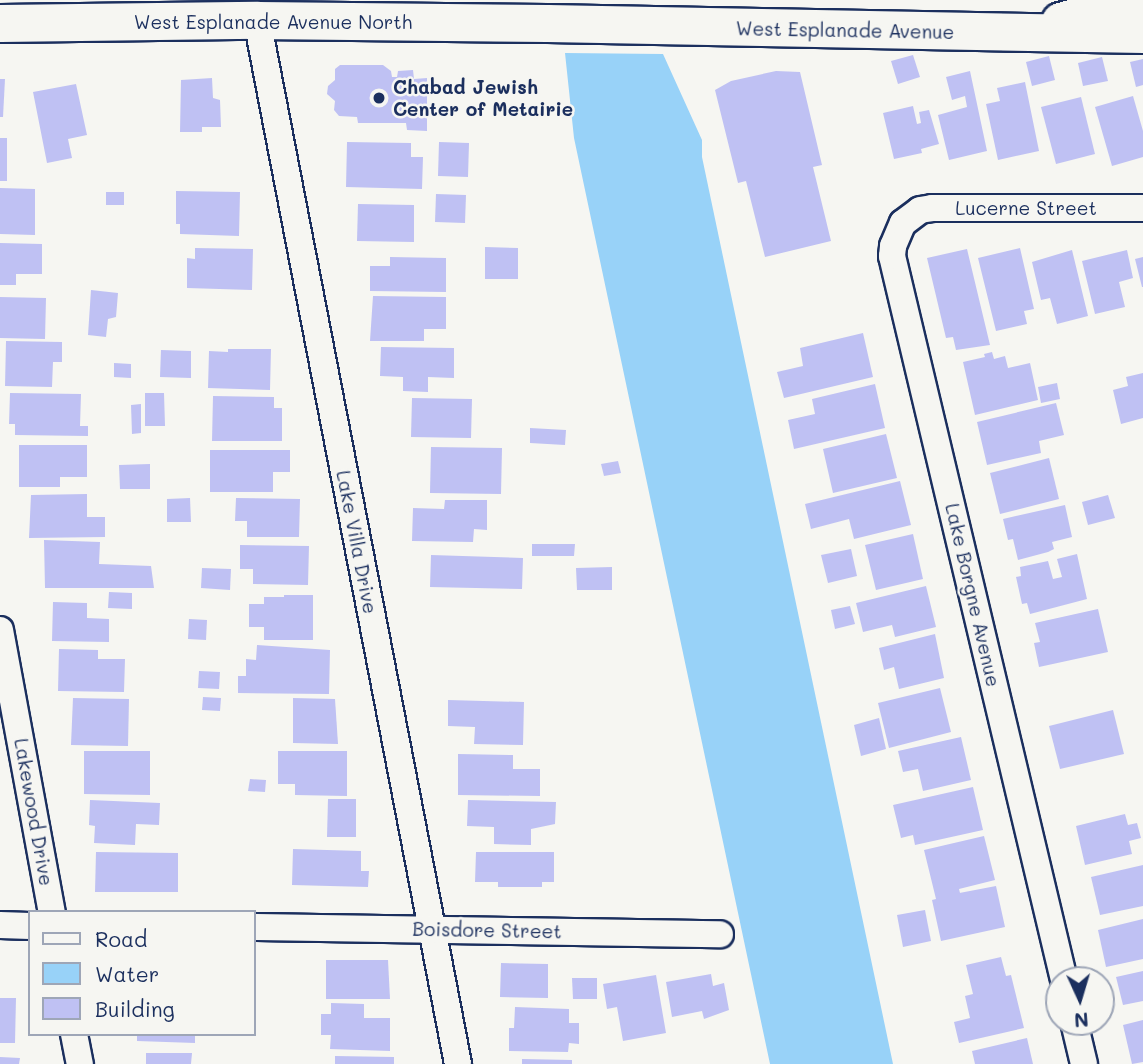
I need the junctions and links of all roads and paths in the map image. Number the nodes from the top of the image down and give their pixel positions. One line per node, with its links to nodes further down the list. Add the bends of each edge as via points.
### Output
1 (597, 0): 7 (main road, via 587,12)
2 (704, 0): 8 (main road)
3 (1135, 0): 4 (main road)
4 (1100, 6): 9 (main road)
5 (257, 20): 6 (main road, West Esplanade Avenue North); 7 (main road, West Esplanade Avenue North); 18 (street, Lake Villa Drive)
6 (0, 23)
7 (547, 23): 8 (main road, West Esplanade Avenue)
8 (771, 29): 9 (main road, West Esplanade Avenue)
9 (1014, 32): 10 (main road, West Esplanade Avenue)
10 (1143, 34)
11 (1143, 208): 12 (street, Lucerne Street, via 932,208)
12 (912, 216): 20 (street, Lake Borgne Avenue, via 896,233 892,256)
13 (0, 630): 14 (street, Lakewood Drive)
14 (52, 910)
15 (0, 925): 16 (street)
16 (28, 926)
17 (256, 928): 18 (street, Boisdore Street)
18 (431, 929): 19 (street, Boisdore Street); 24 (street, Lake Villa Drive)
19 (720, 934)
20 (1061, 966)
21 (74, 1036): 23 (street)
22 (1077, 1036): 25 (street)
23 (80, 1064)
24 (458, 1064)
25 (1084, 1064)

